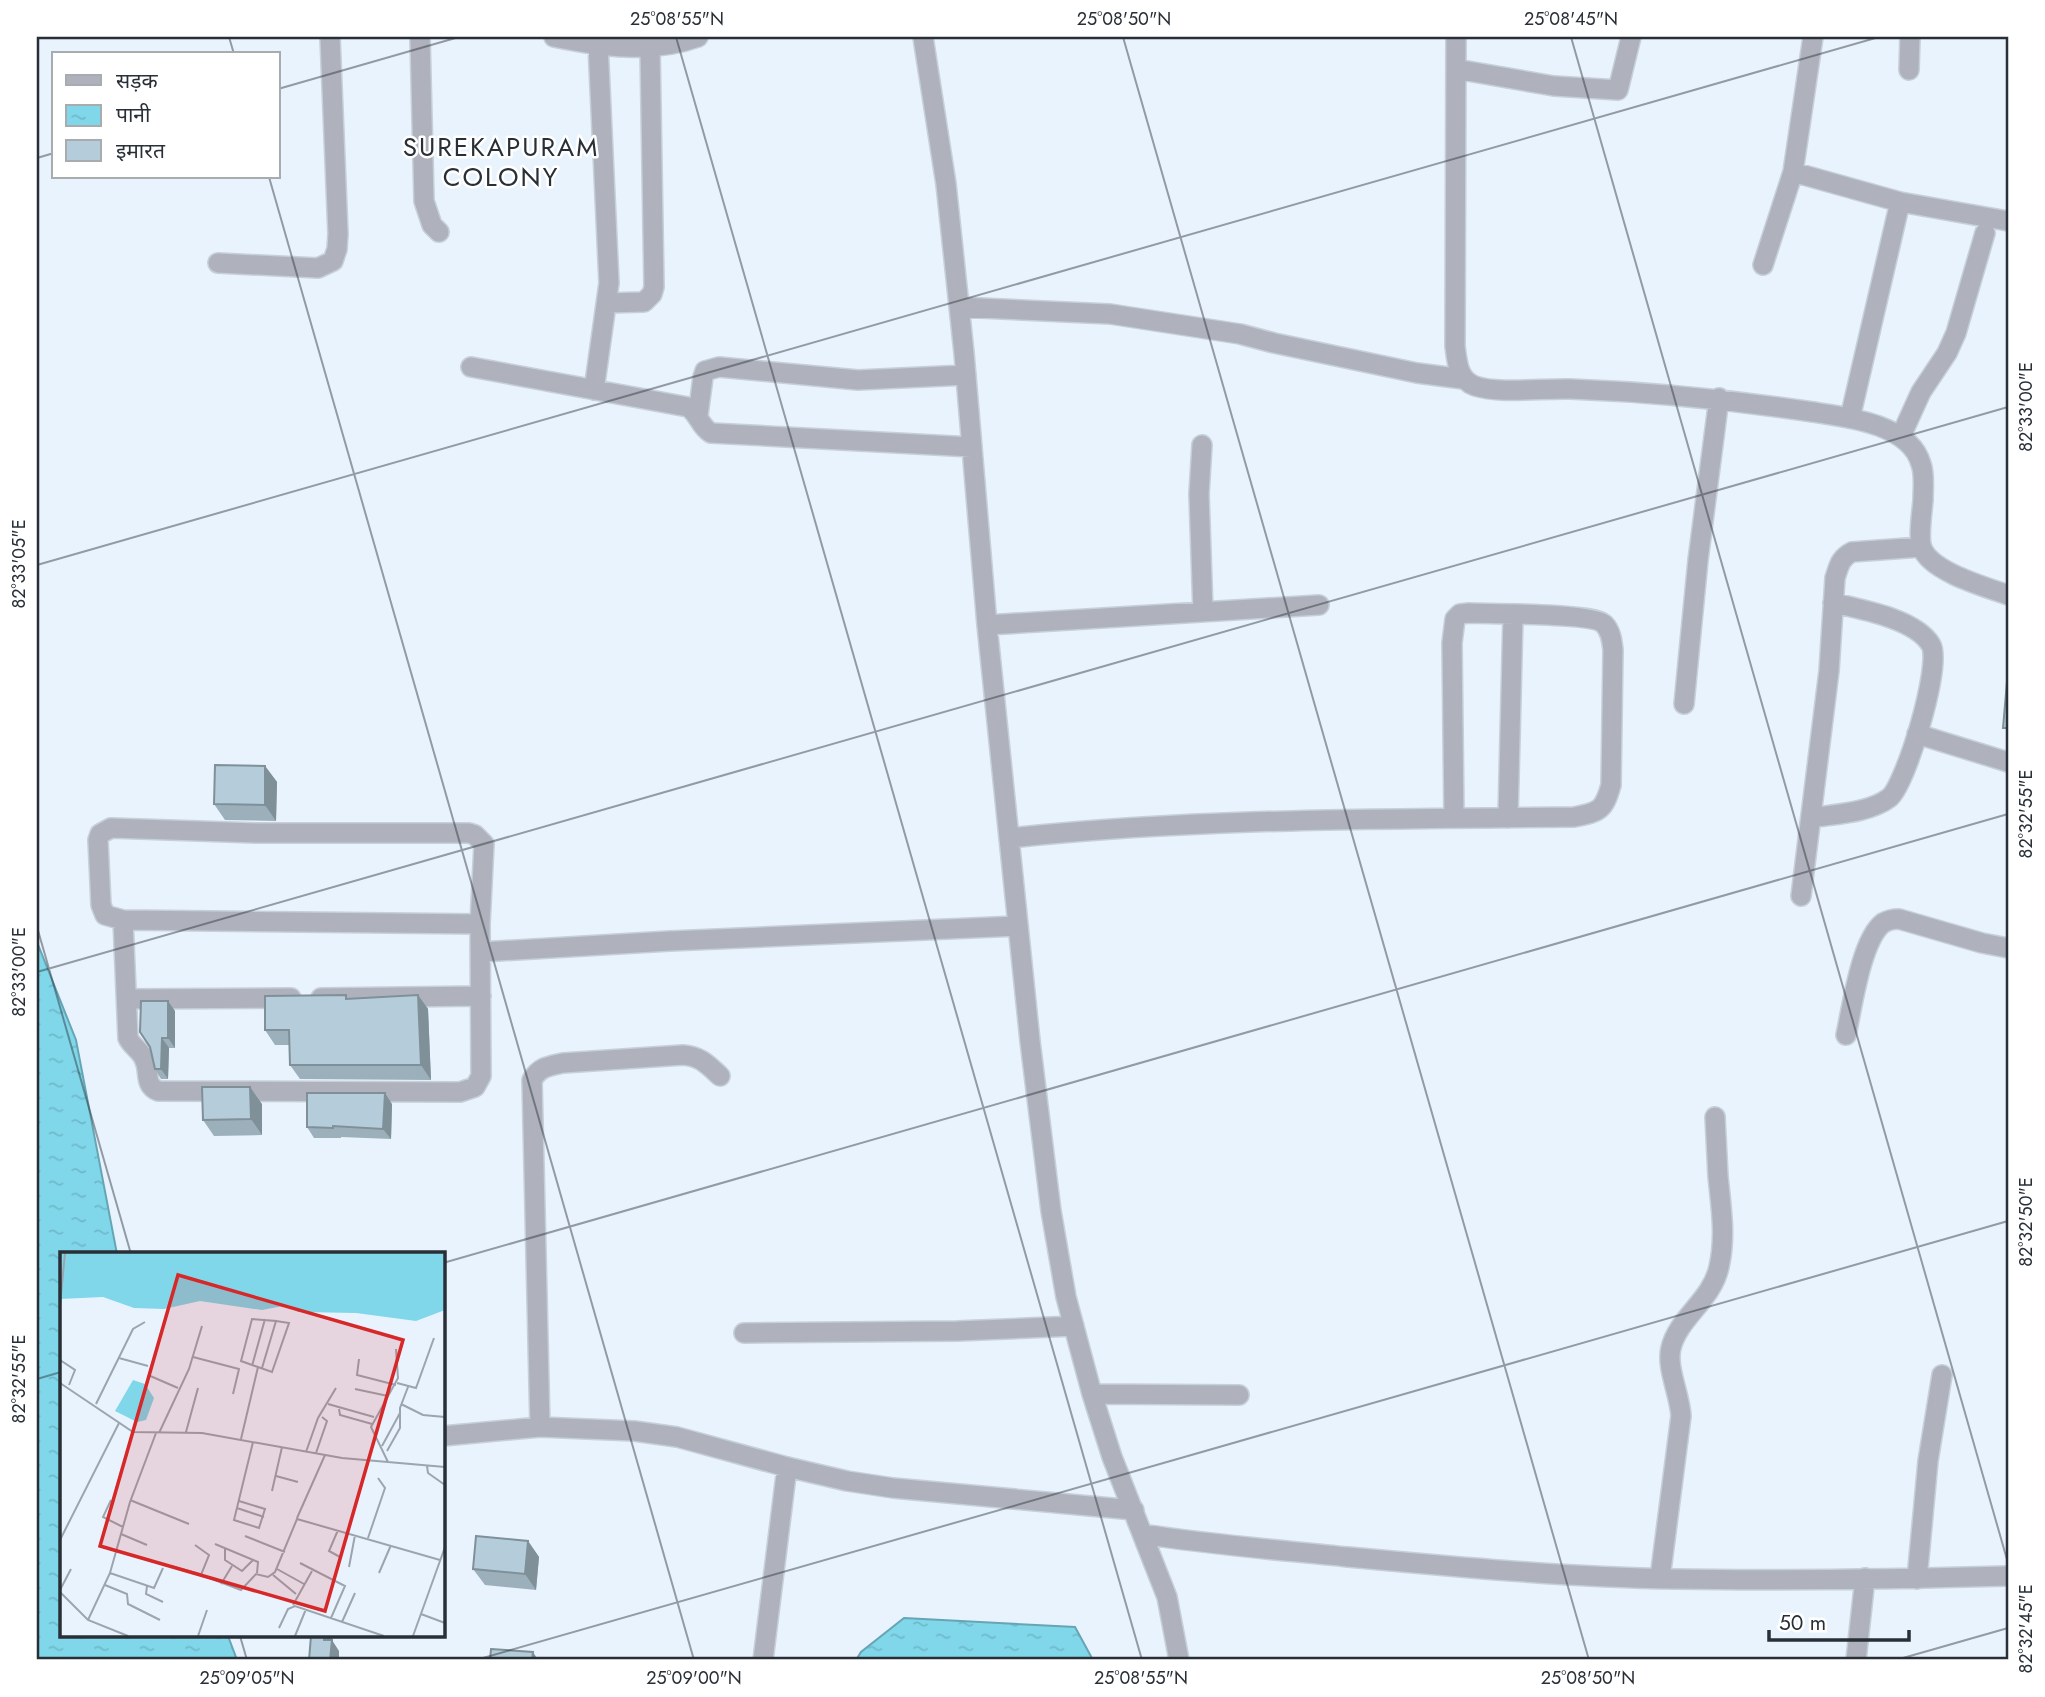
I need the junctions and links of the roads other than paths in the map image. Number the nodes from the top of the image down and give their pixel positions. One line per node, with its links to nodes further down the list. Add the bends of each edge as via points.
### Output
1 (330, 37): 19 (street, via 338,234 333,261 318,268)
2 (420, 37): 17 (street, via 424,201)
3 (554, 37): 10 (street)
4 (698, 37): 11 (street)
5 (923, 37): 22 (street)
6 (1456, 37): 12 (street)
7 (1631, 37): 12 (street, via 1618,90 1554,86)
8 (1812, 37): 14 (street)
9 (1910, 37): 13 (street)
10 (598, 44): 11 (street); 21 (street)
11 (650, 48): 21 (street, via 654,287 644,302)
12 (1456, 69): 25 (street, via 1455,346)
13 (1909, 69)
14 (1793, 172): 15 (street); 20 (street)
15 (1900, 202): 16 (street); 29 (street)
16 (2008, 220)
17 (439, 232)
18 (1985, 233): 30 (street, via 1956,333)
19 (218, 263)
20 (1763, 265)
21 (607, 303): 26 (street)
22 (959, 307): 24 (street); 25 (street, via 1110,314 1240,334)
23 (471, 367): 26 (street)
24 (966, 375): 28 (street, via 858,380 719,367 705,372); 32 (street)
25 (1464, 379): 27 (street, via 1498,389)
26 (594, 390): 28 (street, via 688,407)
27 (1718, 398): 29 (street); 40 (street)
28 (698, 415): 32 (street, via 702,426 712,433)
29 (1850, 418): 30 (street)
30 (1901, 436): 33 (street, via 1921,463)
31 (1202, 445): 37 (street)
32 (972, 447): 39 (street)
33 (1921, 547): 34 (street, via 1955,575); 35 (street, via 1843,556)
34 (2008, 595)
35 (1833, 603): 41 (street, via 1876,612 1920,634 1931,645 1934,661); 45 (street)
36 (1318, 605): 37 (street)
37 (1203, 612): 39 (street)
38 (1513, 615): 43 (street, via 1469,613 1455,619); 44 (street); 44 (street, via 1592,618 1603,623 1611,635 1611,785 1606,804 1595,813)
39 (987, 625): 46 (street)
40 (1684, 704)
41 (1917, 734): 42 (street); 45 (street, via 1892,796 1860,809)
42 (2008, 762)
43 (1454, 818): 44 (street); 46 (street, via 1211,822)
44 (1508, 818)
45 (1811, 818): 47 (street)
46 (1010, 838): 50 (street)
47 (1801, 896)
48 (123, 920): 49 (street); 49 (street, via 105,915 100,892 98,840 100,834 119,827 475,835 485,851); 54 (street)
49 (480, 924): 52 (street)
50 (1018, 926): 52 (street); 58 (street, via 1051,1211)
51 (2008, 948): 55 (street, via 1899,919 1882,924 1864,956)
52 (481, 953): 53 (street)
53 (481, 996): 54 (street); 54 (street, via 481,1076 475,1087 460,1092 154,1090 143,1055 129,1042)
54 (127, 999)
55 (1846, 1035)
56 (720, 1076): 63 (street, via 695,1056 683,1055 563,1063 536,1072 532,1080)
57 (1715, 1117): 69 (street, via 1724,1243 1710,1290 1670,1350 1681,1416)
58 (1074, 1325): 59 (street); 61 (street)
59 (744, 1333)
60 (1941, 1375): 71 (street)
61 (1092, 1394): 62 (street); 66 (street)
62 (1239, 1395)
63 (540, 1427): 64 (street); 65 (street, via 595,1427 666,1436)
64 (444, 1436)
65 (787, 1467): 66 (street, via 893,1488); 72 (street)
66 (1134, 1510): 67 (street)
67 (1143, 1534): 69 (street, via 1461,1567); 73 (street, via 1167,1597)
68 (2008, 1576): 71 (street)
69 (1660, 1578): 70 (street)
70 (1865, 1578): 71 (street); 74 (street)
71 (1917, 1579)
72 (763, 1660)
73 (1180, 1660)
74 (1856, 1660)

